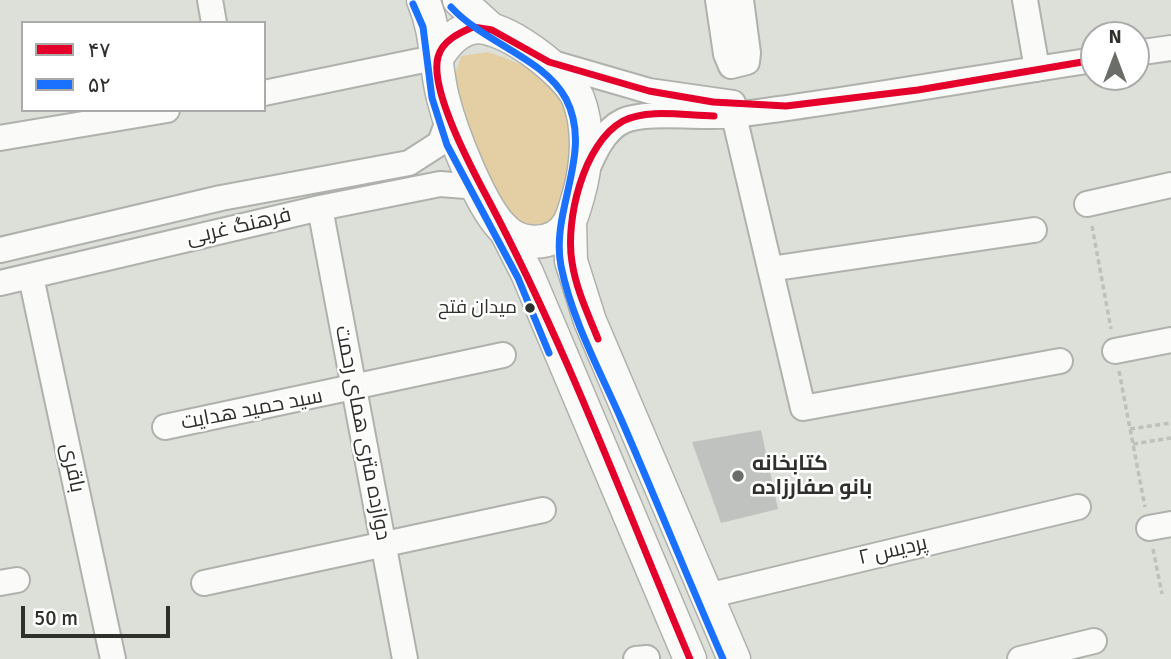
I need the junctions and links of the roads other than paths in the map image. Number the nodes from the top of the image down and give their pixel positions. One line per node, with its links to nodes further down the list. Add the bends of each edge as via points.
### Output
1 (210, 0): 7 (street)
2 (460, 0): 8 (main road)
3 (718, 0): 4 (street, via 737,54)
4 (741, 0)
5 (1024, 0): 14 (street)
6 (423, 1): 11 (main road, via 433,24)
7 (214, 21)
8 (492, 30): 11 (main road, via 473,27); 12 (main road)
9 (1171, 48): 10 (street)
10 (1150, 52)
11 (428, 60): 15 (street); 19 (main road)
12 (549, 62): 16 (street, via 649,91 712,102); 21 (main road, via 568,80 578,99 586,149)
13 (1080, 62): 14 (street)
14 (1037, 69): 16 (street)
15 (266, 93)
16 (786, 106): 18 (street)
17 (155, 112): 20 (street)
18 (734, 116): 21 (street, via 624,121 597,147); 30 (street)
19 (449, 118): 23 (main road); 29 (street, فرهنگ غربی, via 439,142 409,163 221,198)
20 (0, 138)
21 (584, 175): 26 (main road)
22 (1171, 185): 24 (street)
23 (479, 187): 25 (street, فرهنگ غربی, via 439,184); 27 (main road)
24 (1087, 204)
25 (320, 208): 31 (street, فرهنگ غربی); 37 (street, دوازده متری همای رحمت)
26 (570, 222): 27 (main road, via 552,238 535,242); 43 (main road, via 571,261 590,321)
27 (505, 230): 47 (main road)
28 (1034, 230): 30 (street)
29 (0, 250)
30 (770, 269): 36 (street, via 803,408)
31 (31, 277): 32 (street, فرهنگ غربی); 45 (street, باقری)
32 (0, 283)
33 (1171, 340): 34 (street)
34 (1115, 351)
35 (503, 355): 37 (street, سید حمید هدایت)
36 (1060, 361)
37 (354, 389): 38 (street, سید حمید هدایت); 41 (street, دوازده متری همای رحمت)
38 (165, 427)
39 (1078, 507): 43 (street, پردیس ۲)
40 (544, 510): 41 (street)
41 (383, 547): 42 (street); 46 (street, دوازده متری همای رحمت)
42 (204, 583)
43 (707, 596): 48 (main road)
44 (1094, 641): 49 (street)
45 (113, 659)
46 (405, 659)
47 (690, 659)
48 (734, 659)
49 (1020, 659)

